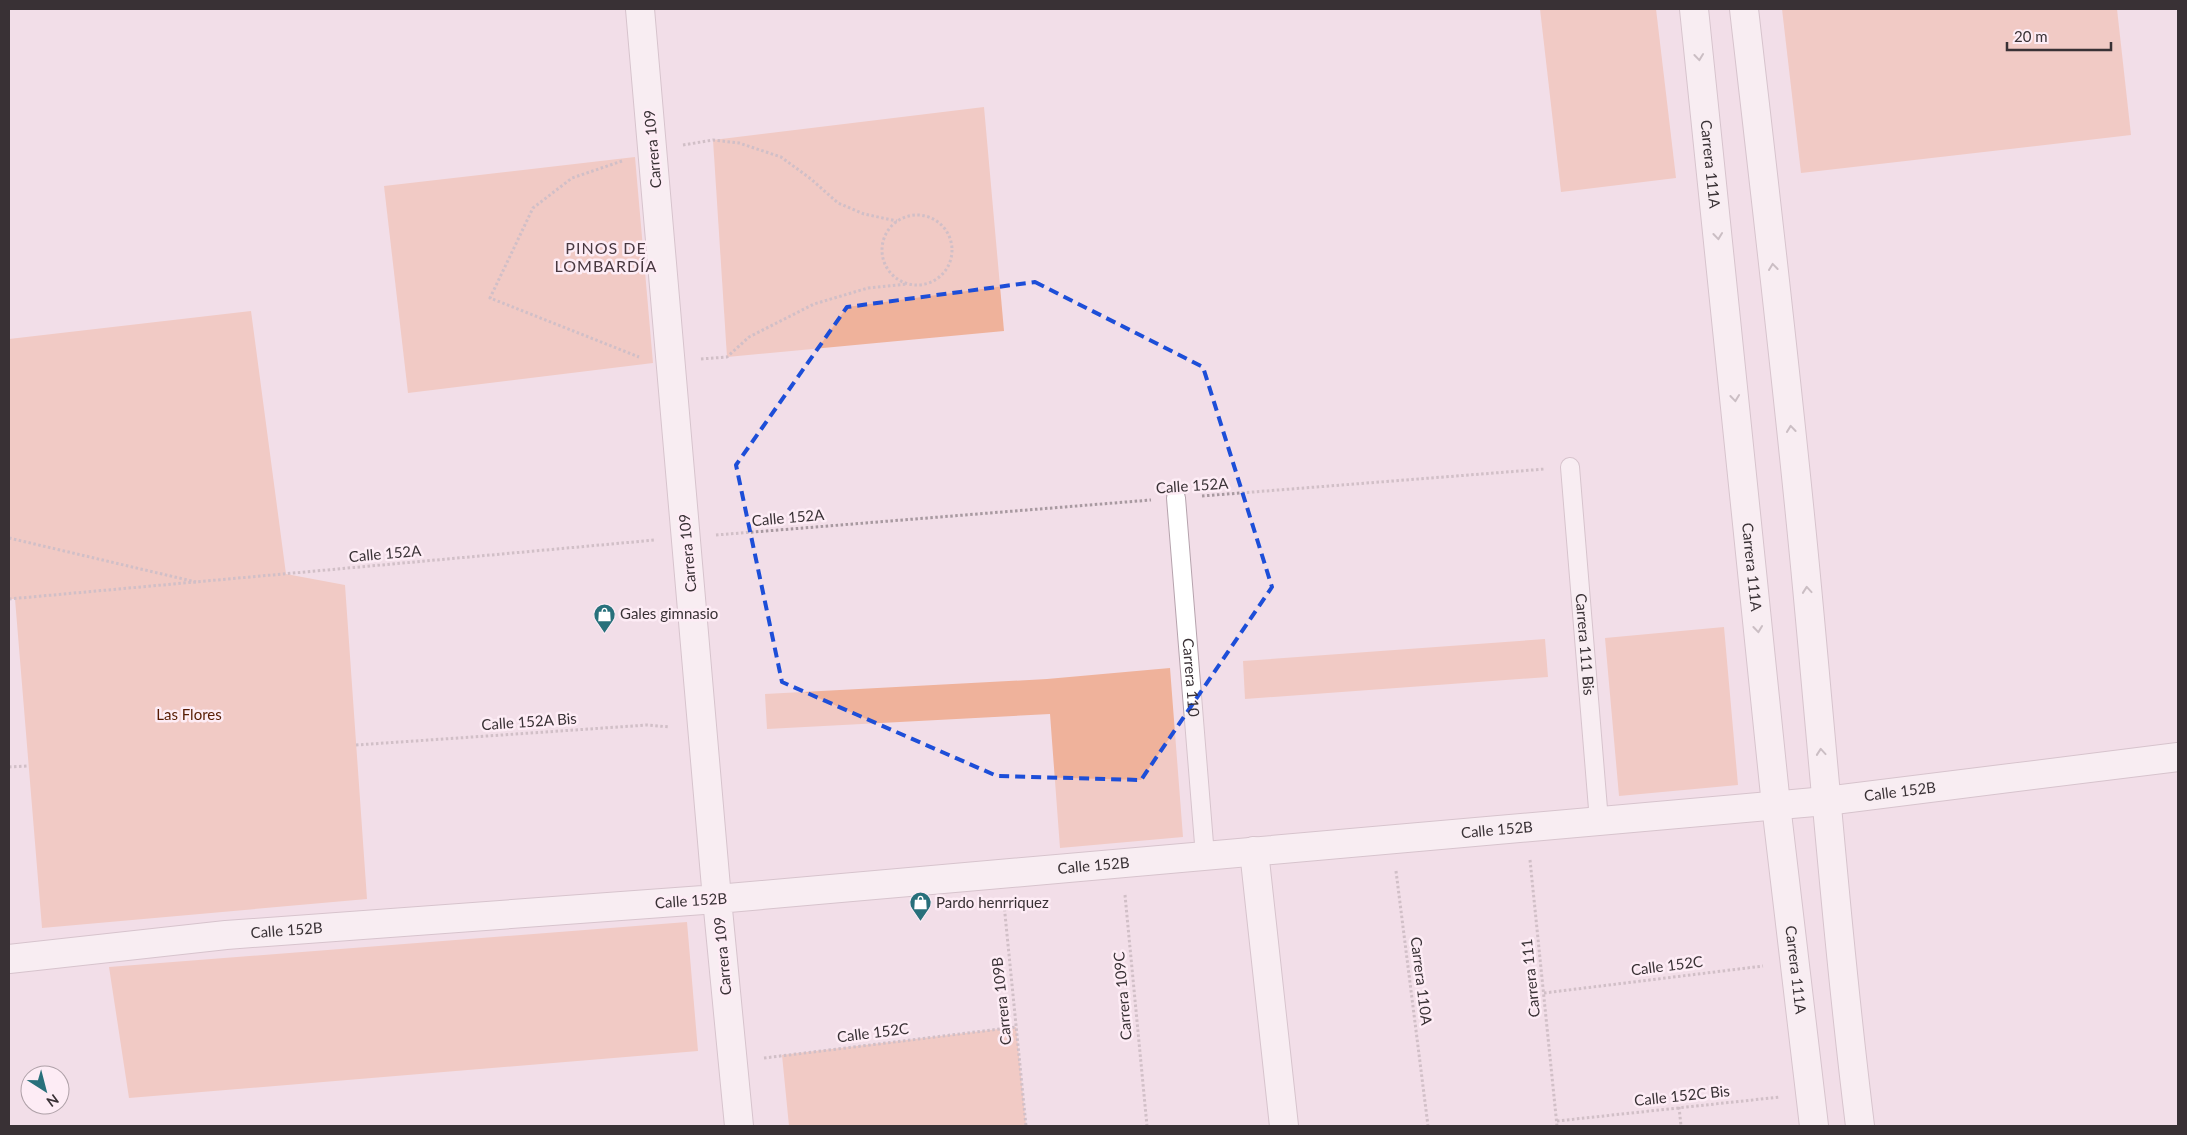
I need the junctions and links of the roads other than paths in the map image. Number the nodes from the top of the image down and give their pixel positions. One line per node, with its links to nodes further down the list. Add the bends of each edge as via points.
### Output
1 (640, 9): 12 (street, Carrera 109)
2 (1694, 9): 8 (street, Carrera 111A, one-way to 8)
3 (1744, 9): 7 (street, one-way to 3, via 1791,431)
4 (1570, 467): 9 (lane, Carrera 111 Bis)
5 (1176, 498): 11 (lane, Carrera 110)
6 (2178, 757): 7 (street, Calle 152B)
7 (1826, 801): 8 (street, Calle 152B); 17 (street)
8 (1776, 805): 9 (street, Calle 152B); 16 (street, Carrera 111A)
9 (1599, 821): 10 (street, Calle 152B)
10 (1254, 851): 11 (street, Calle 152B); 15 (street)
11 (1205, 856): 12 (street, Calle 152B)
12 (717, 899): 13 (street, Calle 152B, via 226,935); 14 (street, Carrera 109)
13 (9, 959)
14 (739, 1126)
15 (1284, 1126)
16 (1814, 1126)
17 (1860, 1126)

